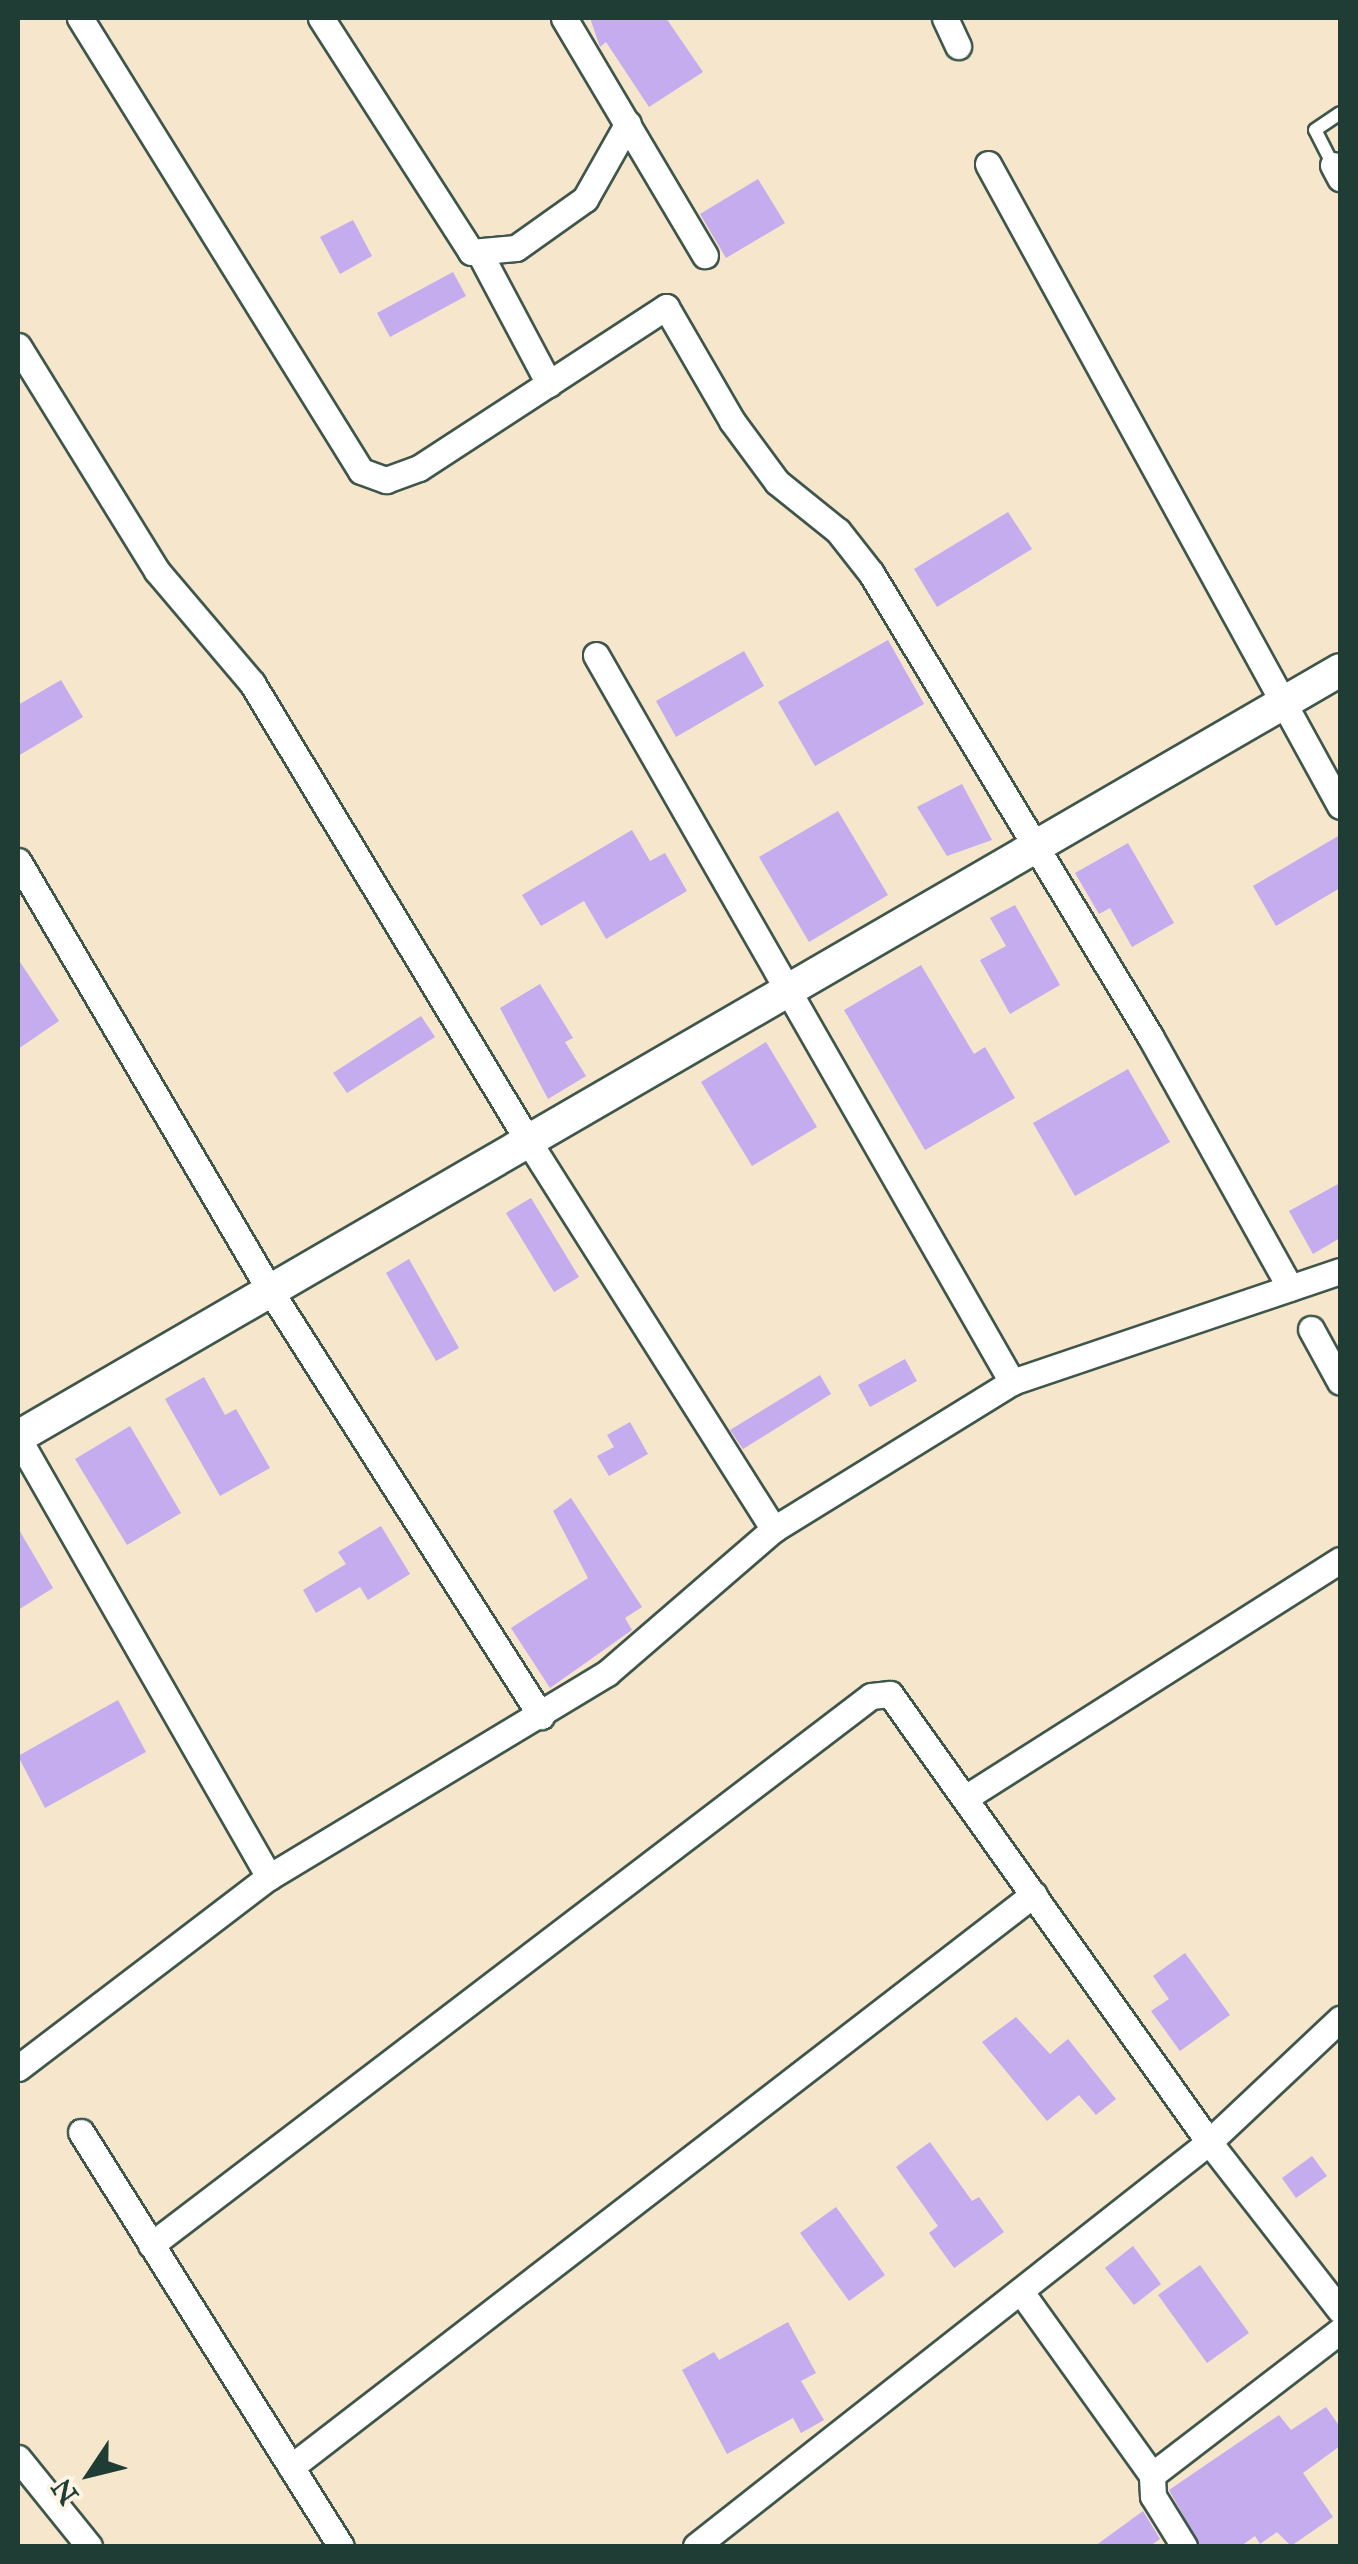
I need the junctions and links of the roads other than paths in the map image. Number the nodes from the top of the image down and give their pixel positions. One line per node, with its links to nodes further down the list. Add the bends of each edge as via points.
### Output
1 (80, 18): 13 (street, via 362,471 386,480 419,468)
2 (322, 18): 10 (street, via 464,249)
3 (564, 18): 7 (street)
4 (945, 18): 5 (street)
5 (958, 46)
6 (1340, 112): 9 (lane, via 1315,130)
7 (628, 122): 10 (street, via 585,198 516,248); 11 (street)
8 (988, 164): 16 (street)
9 (1337, 172)
10 (480, 254): 13 (street)
11 (705, 255)
12 (18, 346): 21 (street, via 158,571 252,683)
13 (549, 384): 18 (street, via 666,307 732,421 777,482 838,532 871,573)
14 (596, 656): 20 (street)
15 (1340, 670): 16 (street)
16 (1281, 704): 17 (street); 18 (street)
17 (1340, 806)
18 (1034, 842): 20 (street); 23 (street)
19 (18, 862): 24 (street)
20 (791, 986): 21 (street); 26 (street)
21 (527, 1139): 24 (street); 29 (street)
22 (1340, 1271): 23 (street)
23 (1290, 1288): 26 (street)
24 (270, 1292): 28 (street); 31 (street)
25 (1311, 1328): 27 (street)
26 (1012, 1382): 29 (street)
27 (1340, 1382)
28 (18, 1437): 33 (street)
29 (774, 1530): 31 (street, via 607,1674)
30 (1340, 1560): 32 (street)
31 (540, 1716): 33 (street)
32 (965, 1798): 34 (street); 39 (street, via 890,1694 871,1696)
33 (269, 1877): 36 (street)
34 (1034, 1894): 38 (street); 44 (street)
35 (1340, 2019): 38 (street)
36 (18, 2068)
37 (80, 2132): 39 (street)
38 (1209, 2142): 40 (street); 41 (street)
39 (151, 2244): 44 (street)
40 (1022, 2292): 45 (street); 48 (street)
41 (1340, 2310)
42 (1340, 2332): 45 (street)
43 (18, 2458): 46 (street)
44 (291, 2467): 47 (street)
45 (1152, 2475): 49 (street, via 1153,2496)
46 (88, 2546)
47 (341, 2546)
48 (696, 2546)
49 (1184, 2546)

